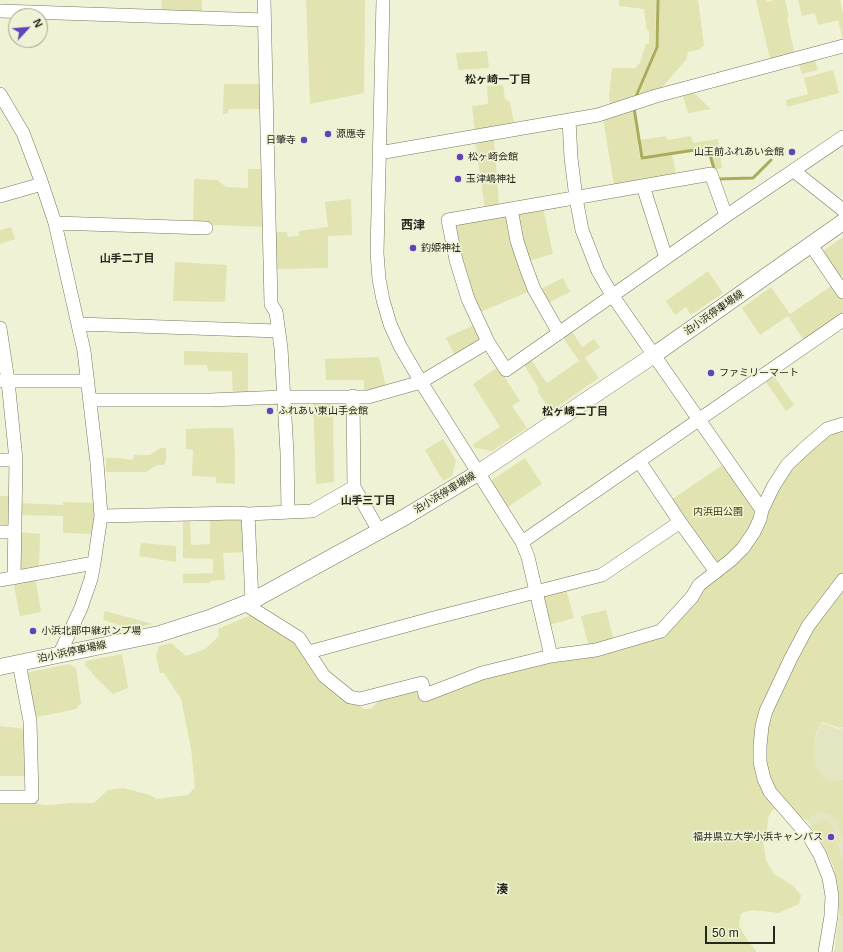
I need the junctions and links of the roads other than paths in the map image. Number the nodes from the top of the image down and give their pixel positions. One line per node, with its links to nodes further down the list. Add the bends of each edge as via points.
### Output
1 (264, 0): 4 (street)
2 (383, 0): 9 (street)
3 (0, 11): 4 (street)
4 (264, 20): 28 (street, via 271,304 276,312)
5 (843, 46): 7 (street, via 656,96 598,115)
6 (0, 94): 11 (street, via 23,133)
7 (569, 120): 9 (street); 14 (street)
8 (843, 138): 10 (street)
9 (379, 153): 34 (street, via 379,279 392,330)
10 (794, 171): 16 (street); 17 (street)
11 (42, 184): 13 (street); 19 (street)
12 (643, 186): 14 (street); 17 (street, via 711,174); 22 (street)
13 (0, 196)
14 (576, 198): 15 (street); 24 (street, via 589,251)
15 (511, 209): 29 (street, via 517,242 534,289); 30 (street, via 448,220 461,280)
16 (843, 210)
17 (726, 216): 22 (street)
18 (843, 222): 21 (main road, 泊小浜停車場線)
19 (55, 223): 20 (street); 26 (street)
20 (206, 228)
21 (811, 245): 23 (street); 31 (main road, 泊小浜停車場線)
22 (666, 258): 24 (street)
23 (843, 292)
24 (612, 295): 29 (street); 31 (street)
25 (843, 320): 38 (street)
26 (79, 324): 28 (street); 33 (street)
27 (0, 328): 32 (street)
28 (278, 331): 36 (street)
29 (559, 333): 30 (street, via 506,370)
30 (488, 342): 34 (street)
31 (654, 354): 38 (street); 43 (main road, 泊小浜停車場線)
32 (4, 381): 33 (street); 41 (street)
33 (88, 381): 37 (street)
34 (421, 382): 35 (street, via 368,397); 43 (street)
35 (353, 396): 36 (street); 44 (street)
36 (283, 397): 37 (street); 46 (street)
37 (90, 400): 48 (street)
38 (698, 419): 42 (street); 45 (street)
39 (843, 424): 45 (street, via 827,430 787,465)
40 (0, 460): 41 (street)
41 (16, 460): 52 (street)
42 (640, 462): 49 (street); 53 (street)
43 (478, 473): 50 (main road, 泊小浜停車場線); 53 (street)
44 (354, 487): 46 (street, via 312,511); 50 (street)
45 (762, 510): 55 (street, via 754,532 743,548)
46 (288, 512): 47 (street)
47 (248, 514): 48 (street); 60 (street)
48 (100, 516): 54 (street)
49 (680, 522): 55 (street); 59 (street, via 602,575)
50 (379, 531): 60 (main road, 泊小浜停車場線)
51 (0, 532): 52 (street)
52 (15, 532): 56 (street)
53 (522, 542): 59 (street)
54 (94, 563): 56 (street); 62 (street, via 81,608)
55 (716, 572): 63 (street, via 700,585 661,631 596,650)
56 (14, 578): 57 (street)
57 (0, 580)
58 (843, 580): 67 (street, via 808,626 791,658 766,711 760,746 760,762 770,792 810,838 829,878 832,896 831,916)
59 (536, 592): 61 (street); 63 (street)
60 (249, 602): 61 (street, via 299,638); 62 (main road, 泊小浜停車場線, via 159,634)
61 (309, 652): 63 (street, via 324,676 350,698 360,699 422,683 425,695 482,673)
62 (59, 655): 64 (main road, 泊小浜停車場線)
63 (551, 656)
64 (19, 663): 65 (main road, 泊小浜停車場線); 66 (street, via 30,721 32,797)
65 (0, 667)
66 (0, 797)
67 (825, 952)

